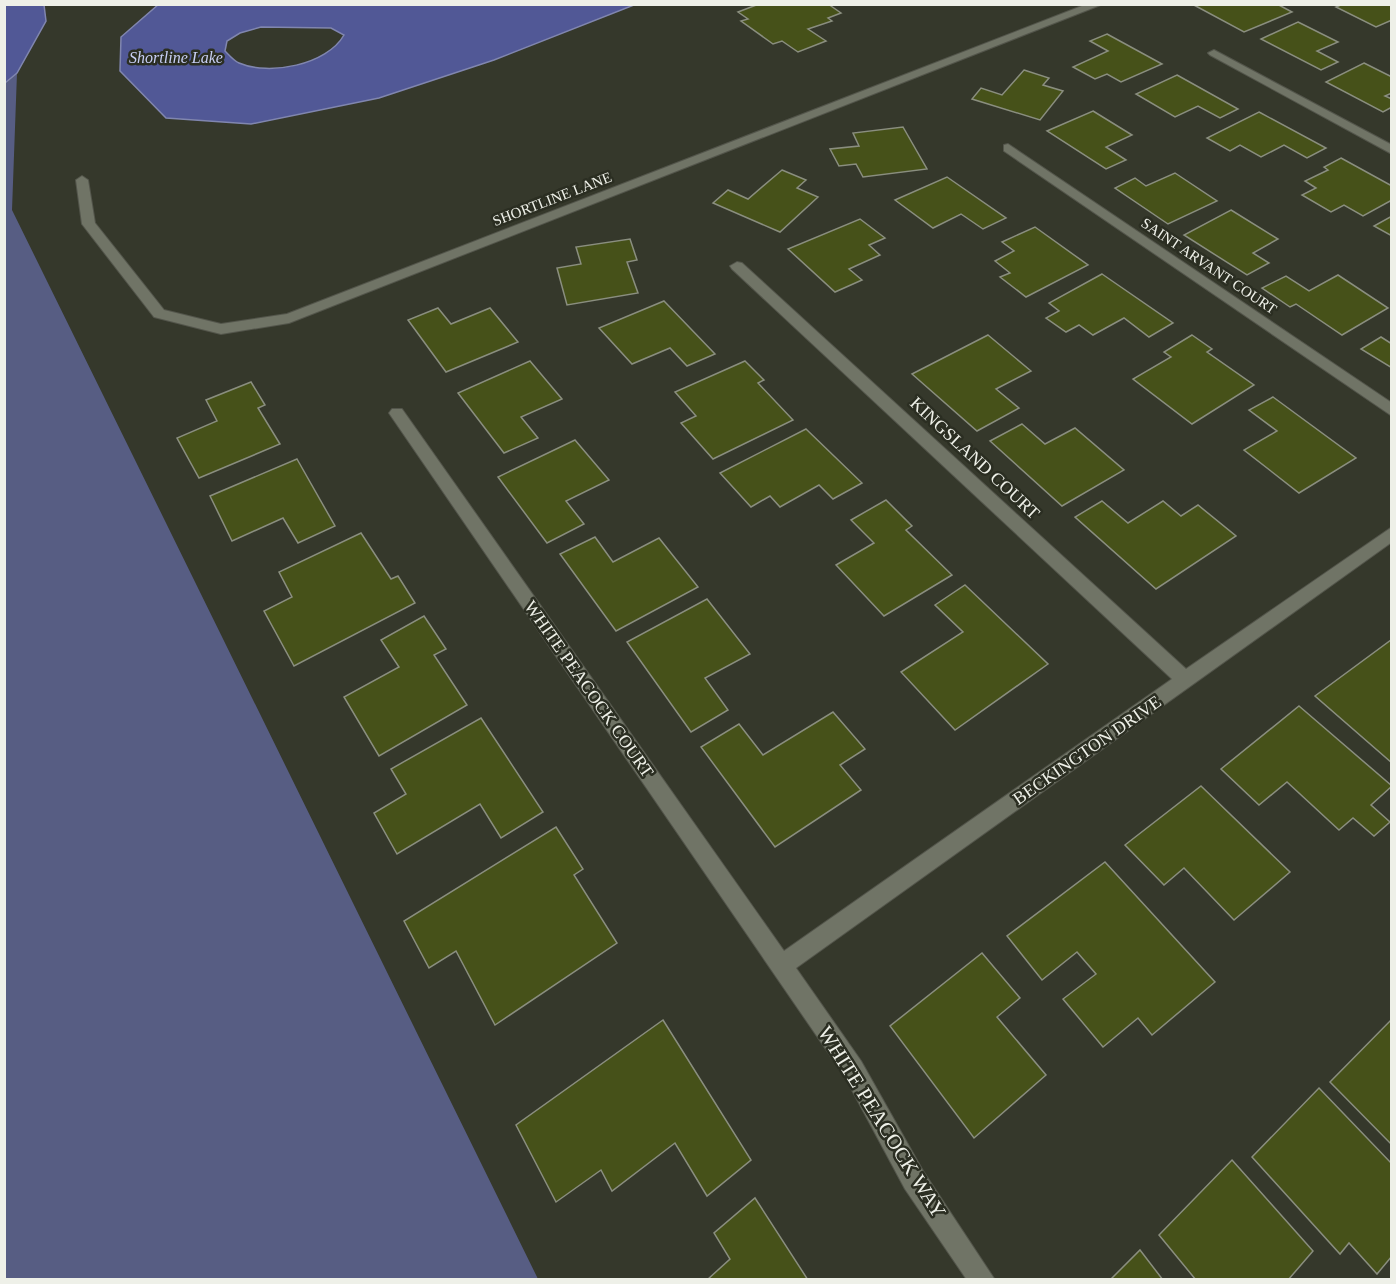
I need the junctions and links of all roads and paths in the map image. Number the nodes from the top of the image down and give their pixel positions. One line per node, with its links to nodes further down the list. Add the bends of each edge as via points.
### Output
1 (1098, 4): 5 (street, SHORTLINE LANE, via 289,318 221,330 159,314 89,225)
2 (1214, 53): 4 (street)
3 (1008, 148): 7 (street, SAINT ARVANT COURT)
4 (1392, 150)
5 (82, 180)
6 (737, 266): 10 (street, KINGSLAND COURT)
7 (1392, 411)
8 (397, 413): 11 (street, WHITE PEACOCK COURT)
9 (1392, 533): 10 (street, BECKINGTON DRIVE)
10 (1186, 680): 11 (street, BECKINGTON DRIVE)
11 (781, 966): 12 (street, WHITE PEACOCK WAY, via 853,1070 914,1180)
12 (982, 1280)

